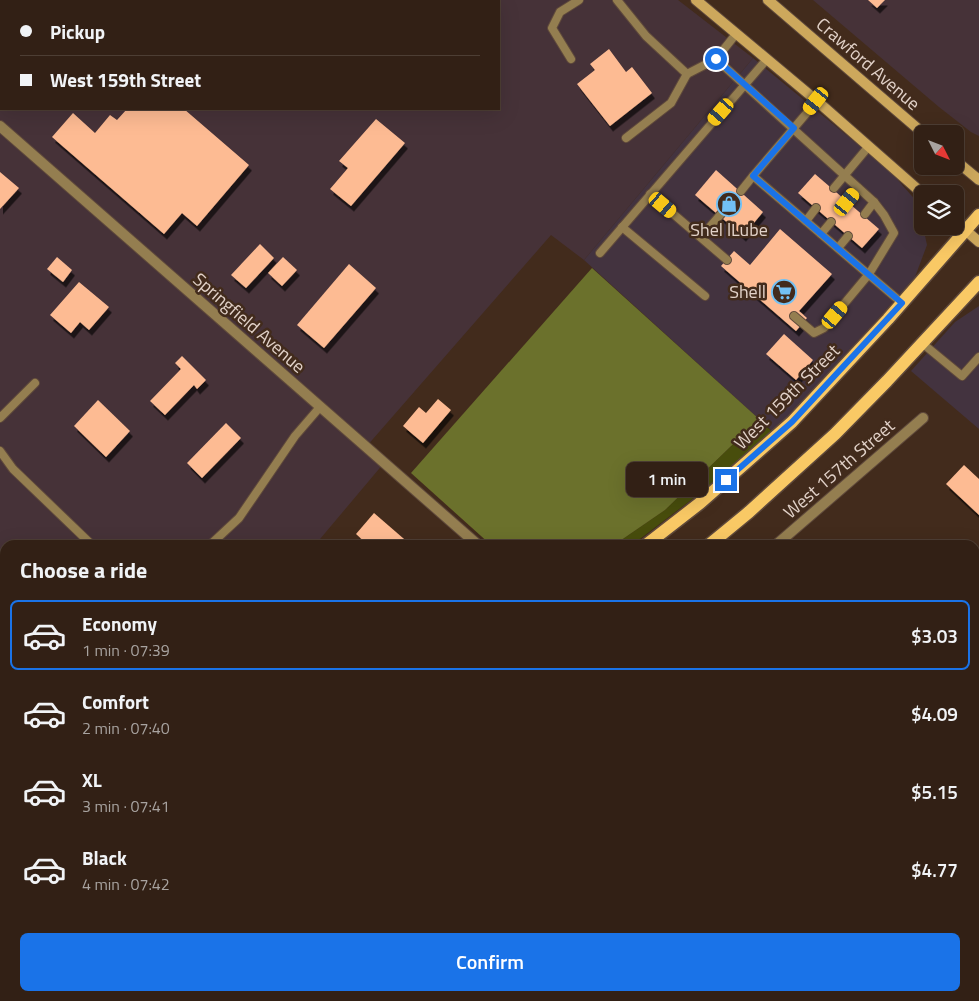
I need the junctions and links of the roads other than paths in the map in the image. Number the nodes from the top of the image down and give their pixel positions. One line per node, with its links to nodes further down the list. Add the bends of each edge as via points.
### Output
1 (579, 0): 6 (lane, via 560,12 552,28)
2 (617, 0): 9 (lane, via 646,36)
3 (696, 0): 5 (main road)
4 (768, 0): 12 (main road, Crawford Avenue)
5 (736, 34): 7 (lane); 8 (main road)
6 (571, 59)
7 (716, 59): 9 (lane); 10 (lane)
8 (767, 59): 10 (lane); 11 (main road)
9 (686, 74): 15 (lane, via 671,103)
10 (745, 85): 14 (lane); 25 (lane)
11 (816, 101): 14 (lane); 16 (main road)
12 (914, 125)
13 (0, 126): 51 (street, Springfield Avenue)
14 (794, 128): 18 (lane); 19 (lane)
15 (626, 138)
16 (869, 146): 19 (lane); 21 (main road)
17 (964, 168): 20 (main road)
18 (753, 176): 24 (lane); 32 (lane)
19 (845, 176): 22 (lane); 23 (lane)
20 (979, 180)
21 (914, 186)
22 (834, 188)
23 (858, 188): 26 (lane); 27 (lane)
24 (741, 191)
25 (650, 194): 34 (lane); 38 (lane)
26 (847, 202)
27 (874, 202): 30 (lane); 43 (lane, via 894,233)
28 (816, 208): 32 (lane)
29 (721, 214): 38 (lane)
30 (865, 214)
31 (979, 215): 35 (main road, West 159th Street)
32 (806, 221): 36 (lane)
33 (831, 222): 36 (lane)
34 (622, 226): 41 (lane); 45 (lane)
35 (966, 230): 39 (main road); 46 (main road, West 159th Street)
36 (821, 234): 40 (lane)
37 (848, 236): 40 (lane)
38 (701, 237): 42 (lane)
39 (979, 242)
40 (838, 248): 43 (lane)
41 (600, 253)
42 (727, 260)
43 (869, 274): 46 (lane); 47 (lane, via 824,328 814,333)
44 (979, 282): 48 (main road)
45 (705, 296)
46 (902, 303): 58 (main road, West 159th Street, via 792,422)
47 (794, 316)
48 (922, 344): 49 (lane, via 962,376); 59 (main road, via 835,434)
49 (979, 357)
50 (35, 383): 52 (lane)
51 (320, 407): 56 (lane, via 295,436 239,518); 57 (street, Springfield Avenue)
52 (0, 418)
53 (923, 418): 60 (street, West 157th Street)
54 (0, 451): 55 (lane, via 13,469)
55 (87, 540)
56 (215, 540)
57 (472, 540)
58 (652, 540)
59 (716, 540)
60 (782, 540)

